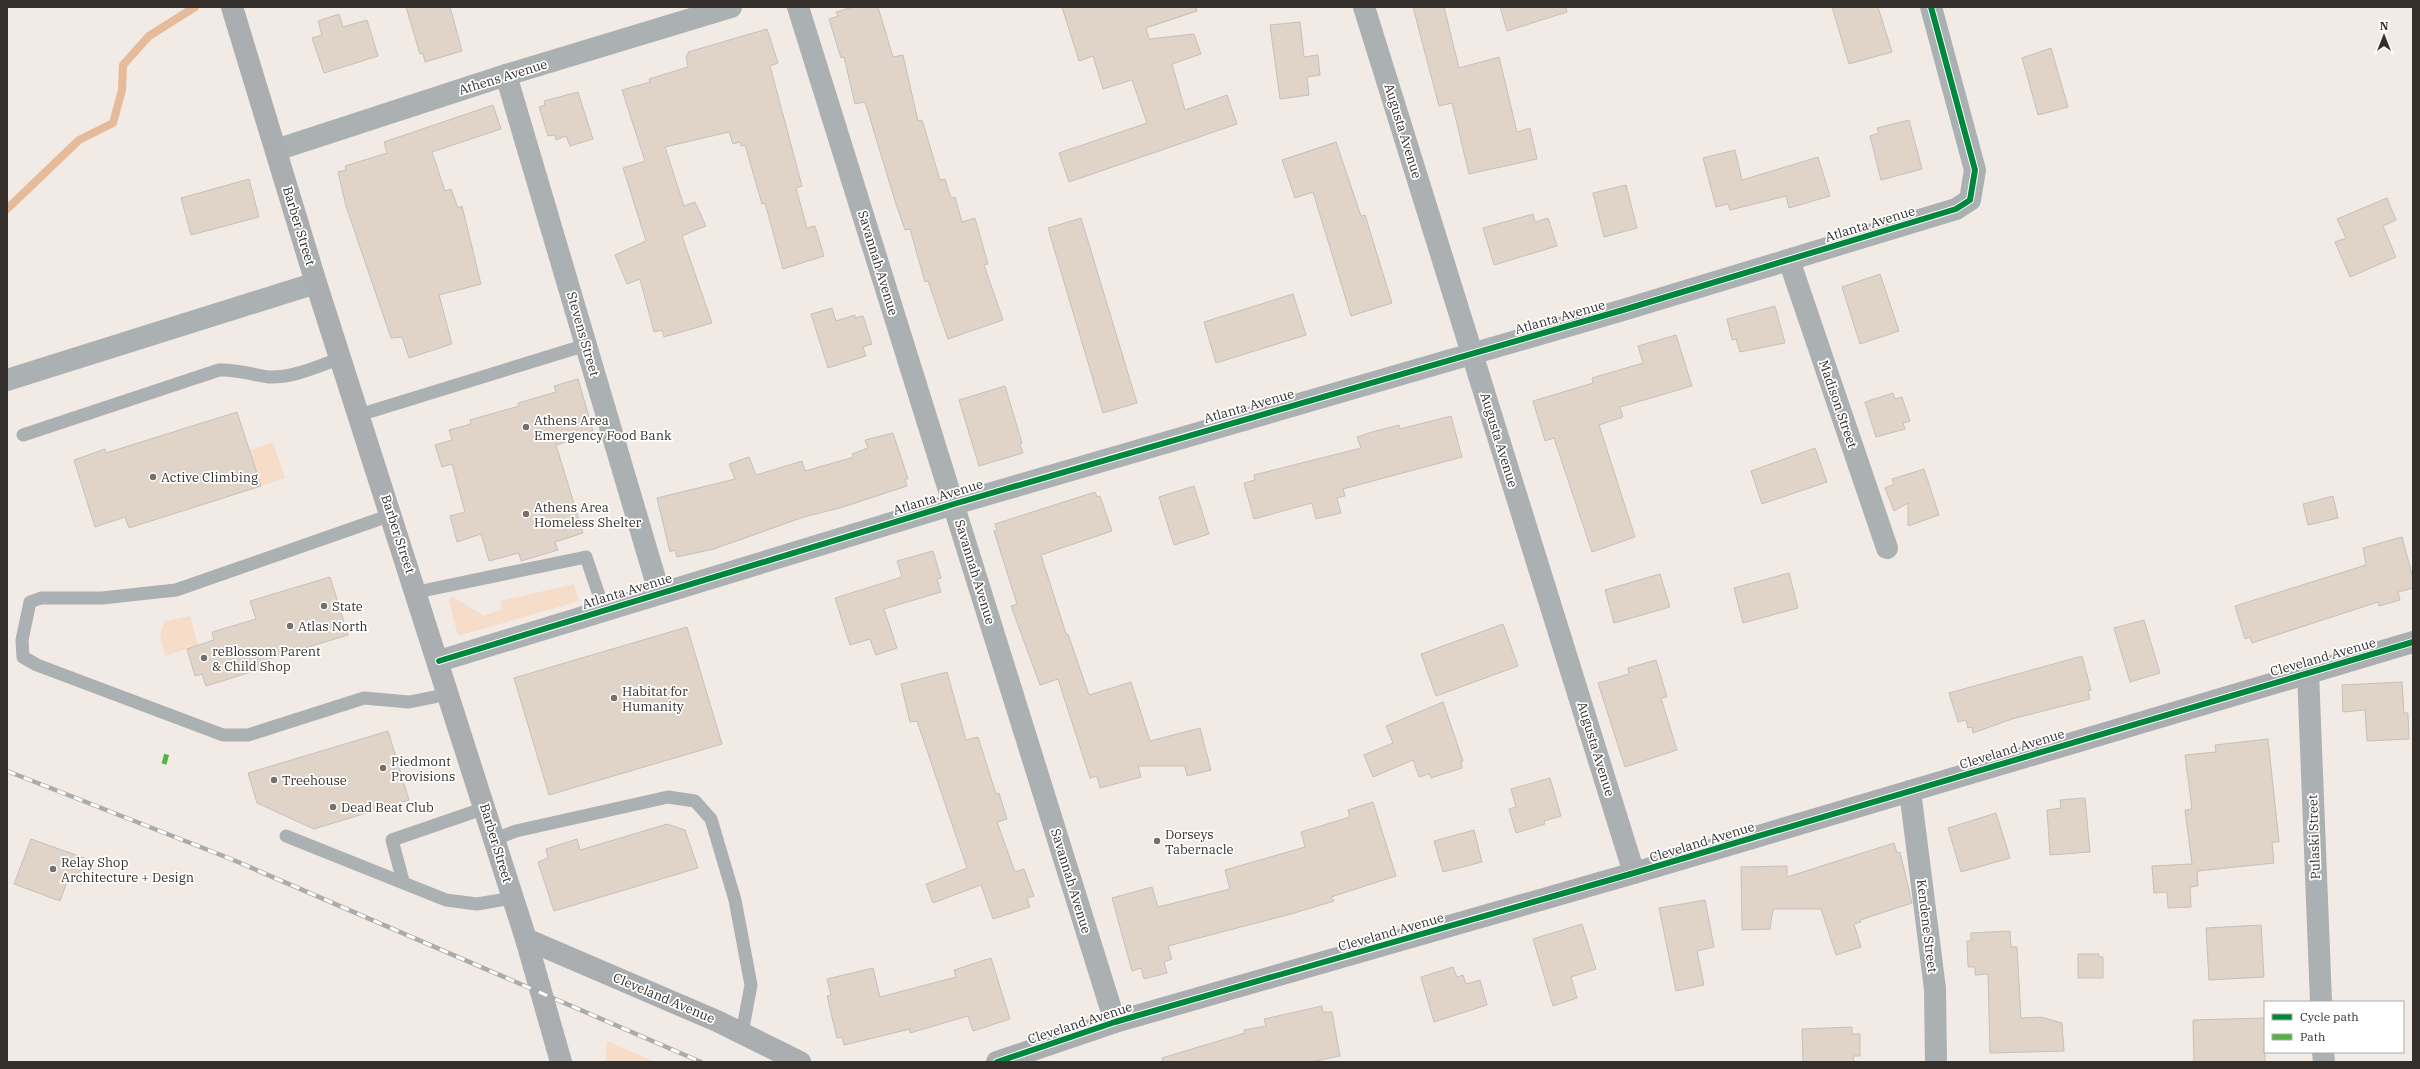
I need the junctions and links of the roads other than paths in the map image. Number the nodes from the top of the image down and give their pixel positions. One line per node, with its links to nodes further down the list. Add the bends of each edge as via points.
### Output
1 (232, 7): 7 (street, Barber Street)
2 (731, 7): 6 (street, Athens Avenue)
3 (798, 7): 16 (street, Savannah Avenue)
4 (1364, 7): 11 (street, Augusta Avenue)
5 (1931, 7): 8 (street, Atlanta Avenue, via 1975,170 1970,200 1956,209)
6 (506, 75): 7 (street, Athens Avenue); 10 (street, Stevens Street)
7 (276, 150): 9 (street, Barber Street)
8 (1789, 260): 11 (street, Atlanta Avenue); 18 (street, Madison Street)
9 (316, 283): 12 (street, Barber Street); 13 (street)
10 (586, 345): 14 (lane); 20 (street, Stevens Street)
11 (1472, 352): 16 (street, Atlanta Avenue); 30 (street, Augusta Avenue)
12 (341, 358): 14 (street, Barber Street); 15 (lane, via 296,373 270,377 234,370 219,370)
13 (7, 380)
14 (359, 415): 17 (street, Barber Street)
15 (23, 435)
16 (954, 504): 20 (street, Atlanta Avenue); 35 (street, Savannah Avenue)
17 (391, 515): 19 (street, Barber Street); 25 (lane, via 176,590 102,598 41,598 30,602 22,640 23,657 37,665 223,735 248,735 364,698 409,702)
18 (1887, 548)
19 (417, 592): 21 (lane, via 586,557); 23 (street, Barber Street)
20 (659, 592): 21 (street, Atlanta Avenue)
21 (604, 610): 23 (street, Atlanta Avenue)
22 (2413, 642): 24 (street, Cleveland Avenue)
23 (439, 661): 25 (street, Barber Street)
24 (2308, 672): 26 (street, Cleveland Avenue); 34 (street, Pulaski Street)
25 (449, 694): 27 (street, Barber Street)
26 (1910, 792): 30 (street, Cleveland Avenue); 40 (street, Kendene Street, via 1935,989)
27 (485, 808): 29 (street, Barber Street); 31 (lane, via 392,840)
28 (286, 836): 31 (lane)
29 (494, 839): 32 (street, Barber Street); 36 (lane, via 516,831 668,797 695,801 711,819 735,900 751,985)
30 (1634, 874): 35 (street, Cleveland Avenue)
31 (403, 882): 32 (lane, via 446,900 477,904)
32 (513, 898): 33 (street, Barber Street)
33 (526, 939): 36 (street, Cleveland Avenue); 37 (street, Barber Street)
34 (2321, 1001)
35 (1115, 1022): 39 (street, Cleveland Avenue)
36 (742, 1034): 38 (street, Cleveland Avenue)
37 (561, 1062)
38 (800, 1062)
39 (997, 1062)
40 (1936, 1062)

